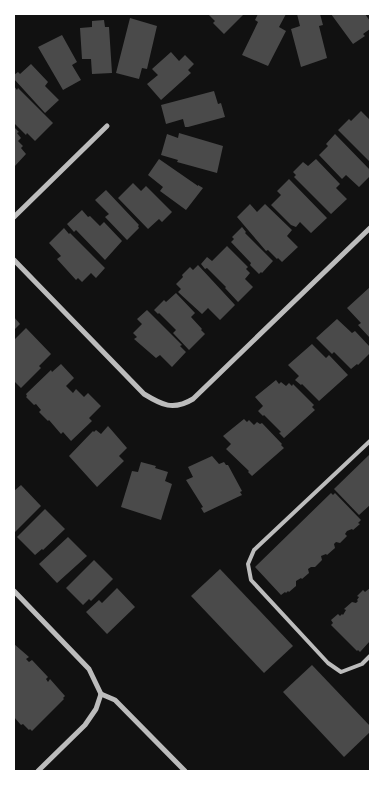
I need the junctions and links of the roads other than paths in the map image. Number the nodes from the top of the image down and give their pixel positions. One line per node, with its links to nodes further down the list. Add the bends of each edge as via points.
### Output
1 (107, 126): 2 (street)
2 (14, 216)
3 (370, 228): 4 (street, via 193,399 173,406 159,403 144,394)
4 (14, 260)
5 (370, 441): 7 (lane, via 254,550 248,564 251,580 328,663 341,672 362,664)
6 (14, 591): 8 (street, via 88,669)
7 (370, 656)
8 (101, 694): 9 (street, via 96,710 85,725); 10 (street, via 115,700)
9 (38, 771)
10 (185, 771)

